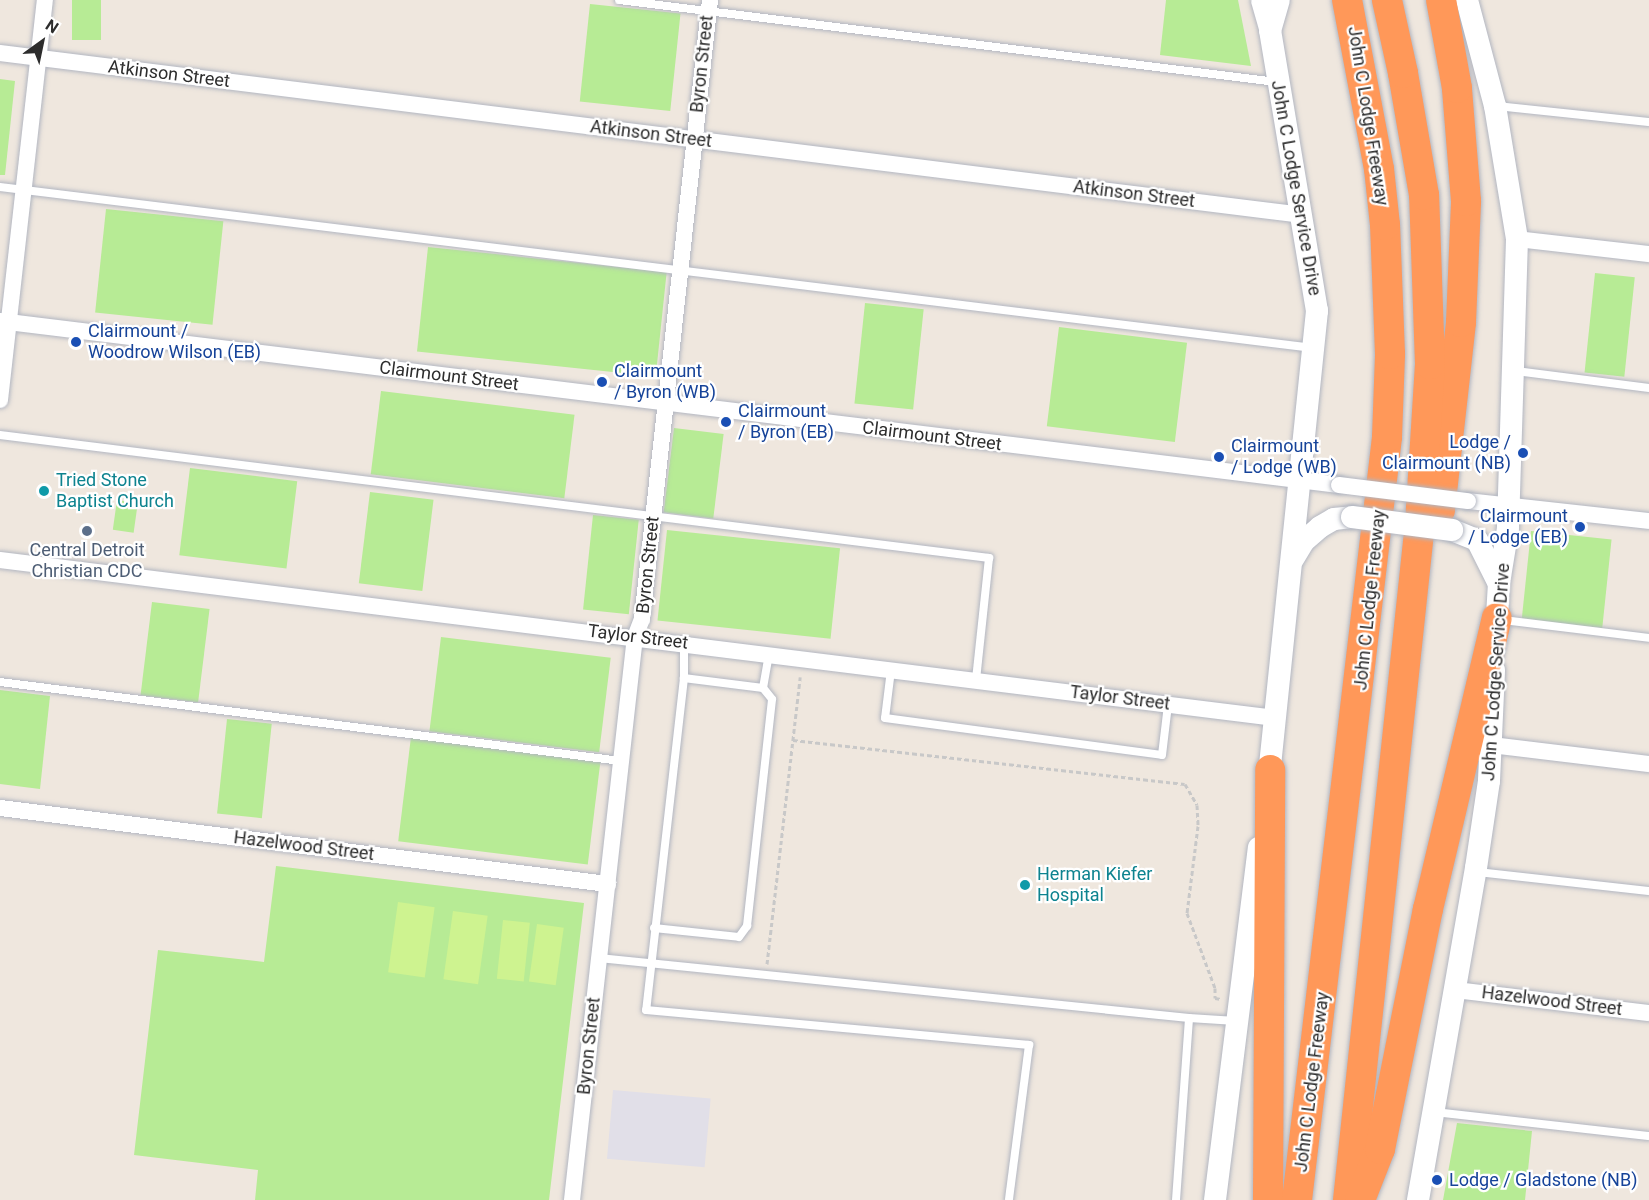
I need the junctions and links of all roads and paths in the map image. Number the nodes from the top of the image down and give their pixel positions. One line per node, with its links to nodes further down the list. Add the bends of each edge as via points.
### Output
1 (45, 0): 13 (street)
2 (619, 0): 10 (lane)
3 (1261, 0): 11 (street, John C Lodge Service Drive)
4 (1279, 0): 11 (main road)
5 (1332, 0): 15 (highway)
6 (1347, 0): 15 (highway, John C Lodge Freeway)
7 (1387, 0): 50 (highway, via 1424,195 1428,263 1430,364)
8 (1441, 0): 50 (highway, via 1464,150 1466,253 1427,618)
9 (1467, 0): 16 (main road, John C Lodge Service Drive)
10 (709, 5): 14 (lane); 18 (street, Byron Street)
11 (1270, 31): 14 (main road, John C Lodge Service Drive)
12 (0, 53): 13 (street, Atkinson Street)
13 (39, 58): 18 (street, Atkinson Street); 20 (street)
14 (1278, 82): 21 (main road, John C Lodge Service Drive)
15 (1364, 95): 78 (highway, John C Lodge Freeway, via 1385,225 1390,354 1387,437)
16 (1495, 106): 17 (lane); 22 (main road, John C Lodge Service Drive)
17 (1649, 122)
18 (694, 140): 21 (street, Atkinson Street); 24 (street, Byron Street)
19 (0, 187): 20 (lane)
20 (24, 190): 24 (lane); 25 (street)
21 (1303, 215): 26 (main road, John C Lodge Service Drive, via 1317,311)
22 (1518, 239): 23 (street); 27 (main road, John C Lodge Service Drive)
23 (1649, 254)
24 (681, 270): 26 (lane); 30 (street, Byron Street)
25 (4, 321): 29 (street); 30 (street, Clairmount Street)
26 (1314, 348): 32 (main road, John C Lodge Service Drive)
27 (1516, 371): 28 (lane); 33 (main road, John C Lodge Service Drive)
28 (1649, 388)
29 (0, 400)
30 (667, 403): 32 (street, Clairmount Street); 34 (street, Byron Street)
31 (0, 435): 34 (lane)
32 (1301, 481): 33 (street, Clairmount Street, bridge); 37 (main road, John C Lodge Service Drive)
33 (1509, 505): 35 (street, Clairmount Street); 38 (main road, John C Lodge Service Drive)
34 (652, 518): 40 (street, Byron Street, via 642,619); 47 (lane, via 989,558)
35 (1649, 521)
36 (0, 560): 40 (street, Taylor Street)
37 (1292, 560): 38 (main road, bridge, via 1304,541 1320,527 1334,519 1352,518 1452,530 1477,540); 52 (main road, John C Lodge Service Drive)
38 (1499, 583): 39 (main road, John C Lodge Service Drive)
39 (1497, 618): 41 (lane); 54 (main road, John C Lodge Service Drive); 80 (highway, via 1428,909 1380,1149)
40 (635, 637): 42 (street, Taylor Street); 55 (street, Byron Street)
41 (1649, 638)
42 (684, 643): 43 (street, Taylor Street); 46 (lane)
43 (769, 653): 44 (street, Taylor Street); 49 (lane)
44 (891, 669): 47 (street, Taylor Street); 51 (lane, via 885,718 1162,755)
45 (800, 676): 53 (path)
46 (684, 678): 49 (lane); 62 (lane)
47 (976, 680): 51 (street, Taylor Street)
48 (0, 682): 55 (lane)
49 (763, 688): 62 (lane, via 772,699 745,933 739,937)
50 (1403, 695): 79 (highway)
51 (1168, 705): 52 (street, Taylor Street)
52 (1275, 718): 57 (main road, John C Lodge Service Drive)
53 (793, 740): 65 (path); 67 (path, via 1185,784 1197,805 1198,826 1187,913 1215,988 1215,998)
54 (1491, 745): 56 (street); 59 (main road, John C Lodge Service Drive)
55 (621, 761): 60 (street, Byron Street)
56 (1649, 764)
57 (1270, 771): 70 (main road, John C Lodge Service Drive); 77 (highway)
58 (0, 808): 60 (street, Hazelwood Street)
59 (1476, 872): 61 (lane); 66 (main road, John C Lodge Service Drive)
60 (608, 884): 63 (street, Byron Street)
61 (1649, 891)
62 (654, 928): 64 (lane)
63 (599, 958): 64 (lane); 73 (street, Byron Street)
64 (650, 963): 69 (lane); 74 (lane, via 646,1010 1029,1045)
65 (766, 969)
66 (1455, 990): 68 (street, Hazelwood Street); 71 (main road, John C Lodge Service Drive)
67 (1221, 999)
68 (1649, 1012)
69 (1189, 1018): 70 (lane); 75 (lane)
70 (1236, 1022): 76 (main road, John C Lodge Service Drive)
71 (1433, 1112): 72 (lane); 81 (main road, John C Lodge Service Drive)
72 (1649, 1136)
73 (572, 1200)
74 (1009, 1200)
75 (1176, 1200)
76 (1215, 1200)
77 (1268, 1200)
78 (1297, 1200)
79 (1348, 1200)
80 (1360, 1200)
81 (1418, 1200)

